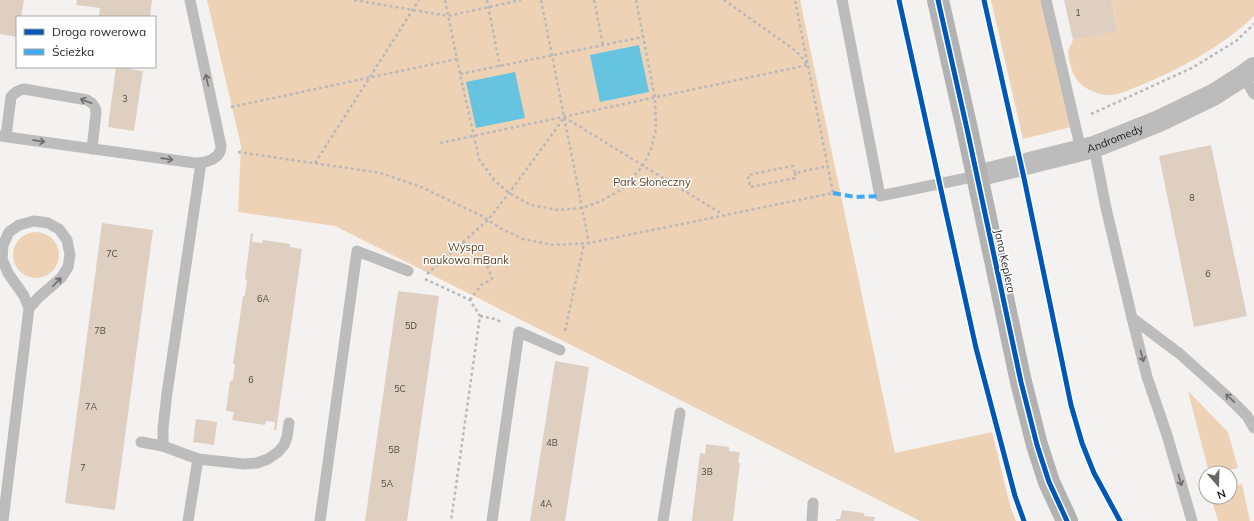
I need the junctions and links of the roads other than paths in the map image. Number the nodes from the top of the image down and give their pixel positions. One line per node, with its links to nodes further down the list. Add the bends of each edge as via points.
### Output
1 (190, 0): 9 (lane, one-way to 1, via 208,162 216,156 221,146)
2 (842, 0): 10 (lane, via 880,196)
3 (938, 0): 10 (street, Jana Keplera)
4 (1046, 0): 8 (lane, via 1076,126)
5 (1250, 79): 8 (street, Andromedy, via 1159,121)
6 (3, 136): 7 (lane, one-way to 7); 7 (lane, one-way to 6, via 96,113 92,103 87,100 24,90 14,92 11,97)
7 (92, 148): 9 (lane, one-way to 9)
8 (1088, 148): 10 (street, Andromedy); 13 (lane, via 1106,208)
9 (201, 163): 19 (lane, via 167,393)
10 (977, 176): 28 (street, Jana Keplera, via 1037,445 1049,482)
11 (408, 271): 24 (lane, via 356,251)
12 (29, 308): 12 (lane, one-way to 12, via 61,278 68,267 70,255 66,240 59,229 48,223 34,221 9,232 3,245 2,259); 22 (lane)
13 (1132, 318): 17 (lane, one-way to 13, via 1247,416 1225,394 1180,354); 29 (lane, one-way to 29, via 1147,377)
14 (560, 350): 25 (lane, via 519,332)
15 (680, 413): 26 (lane)
16 (289, 423): 20 (lane, via 284,445 278,452 257,464)
17 (1254, 428)
18 (141, 442): 19 (lane)
19 (163, 446): 20 (lane)
20 (198, 459): 23 (lane)
21 (813, 503): 27 (lane)
22 (3, 521)
23 (188, 521)
24 (320, 521)
25 (492, 521)
26 (663, 521)
27 (812, 521)
28 (1067, 521)
29 (1192, 521)

